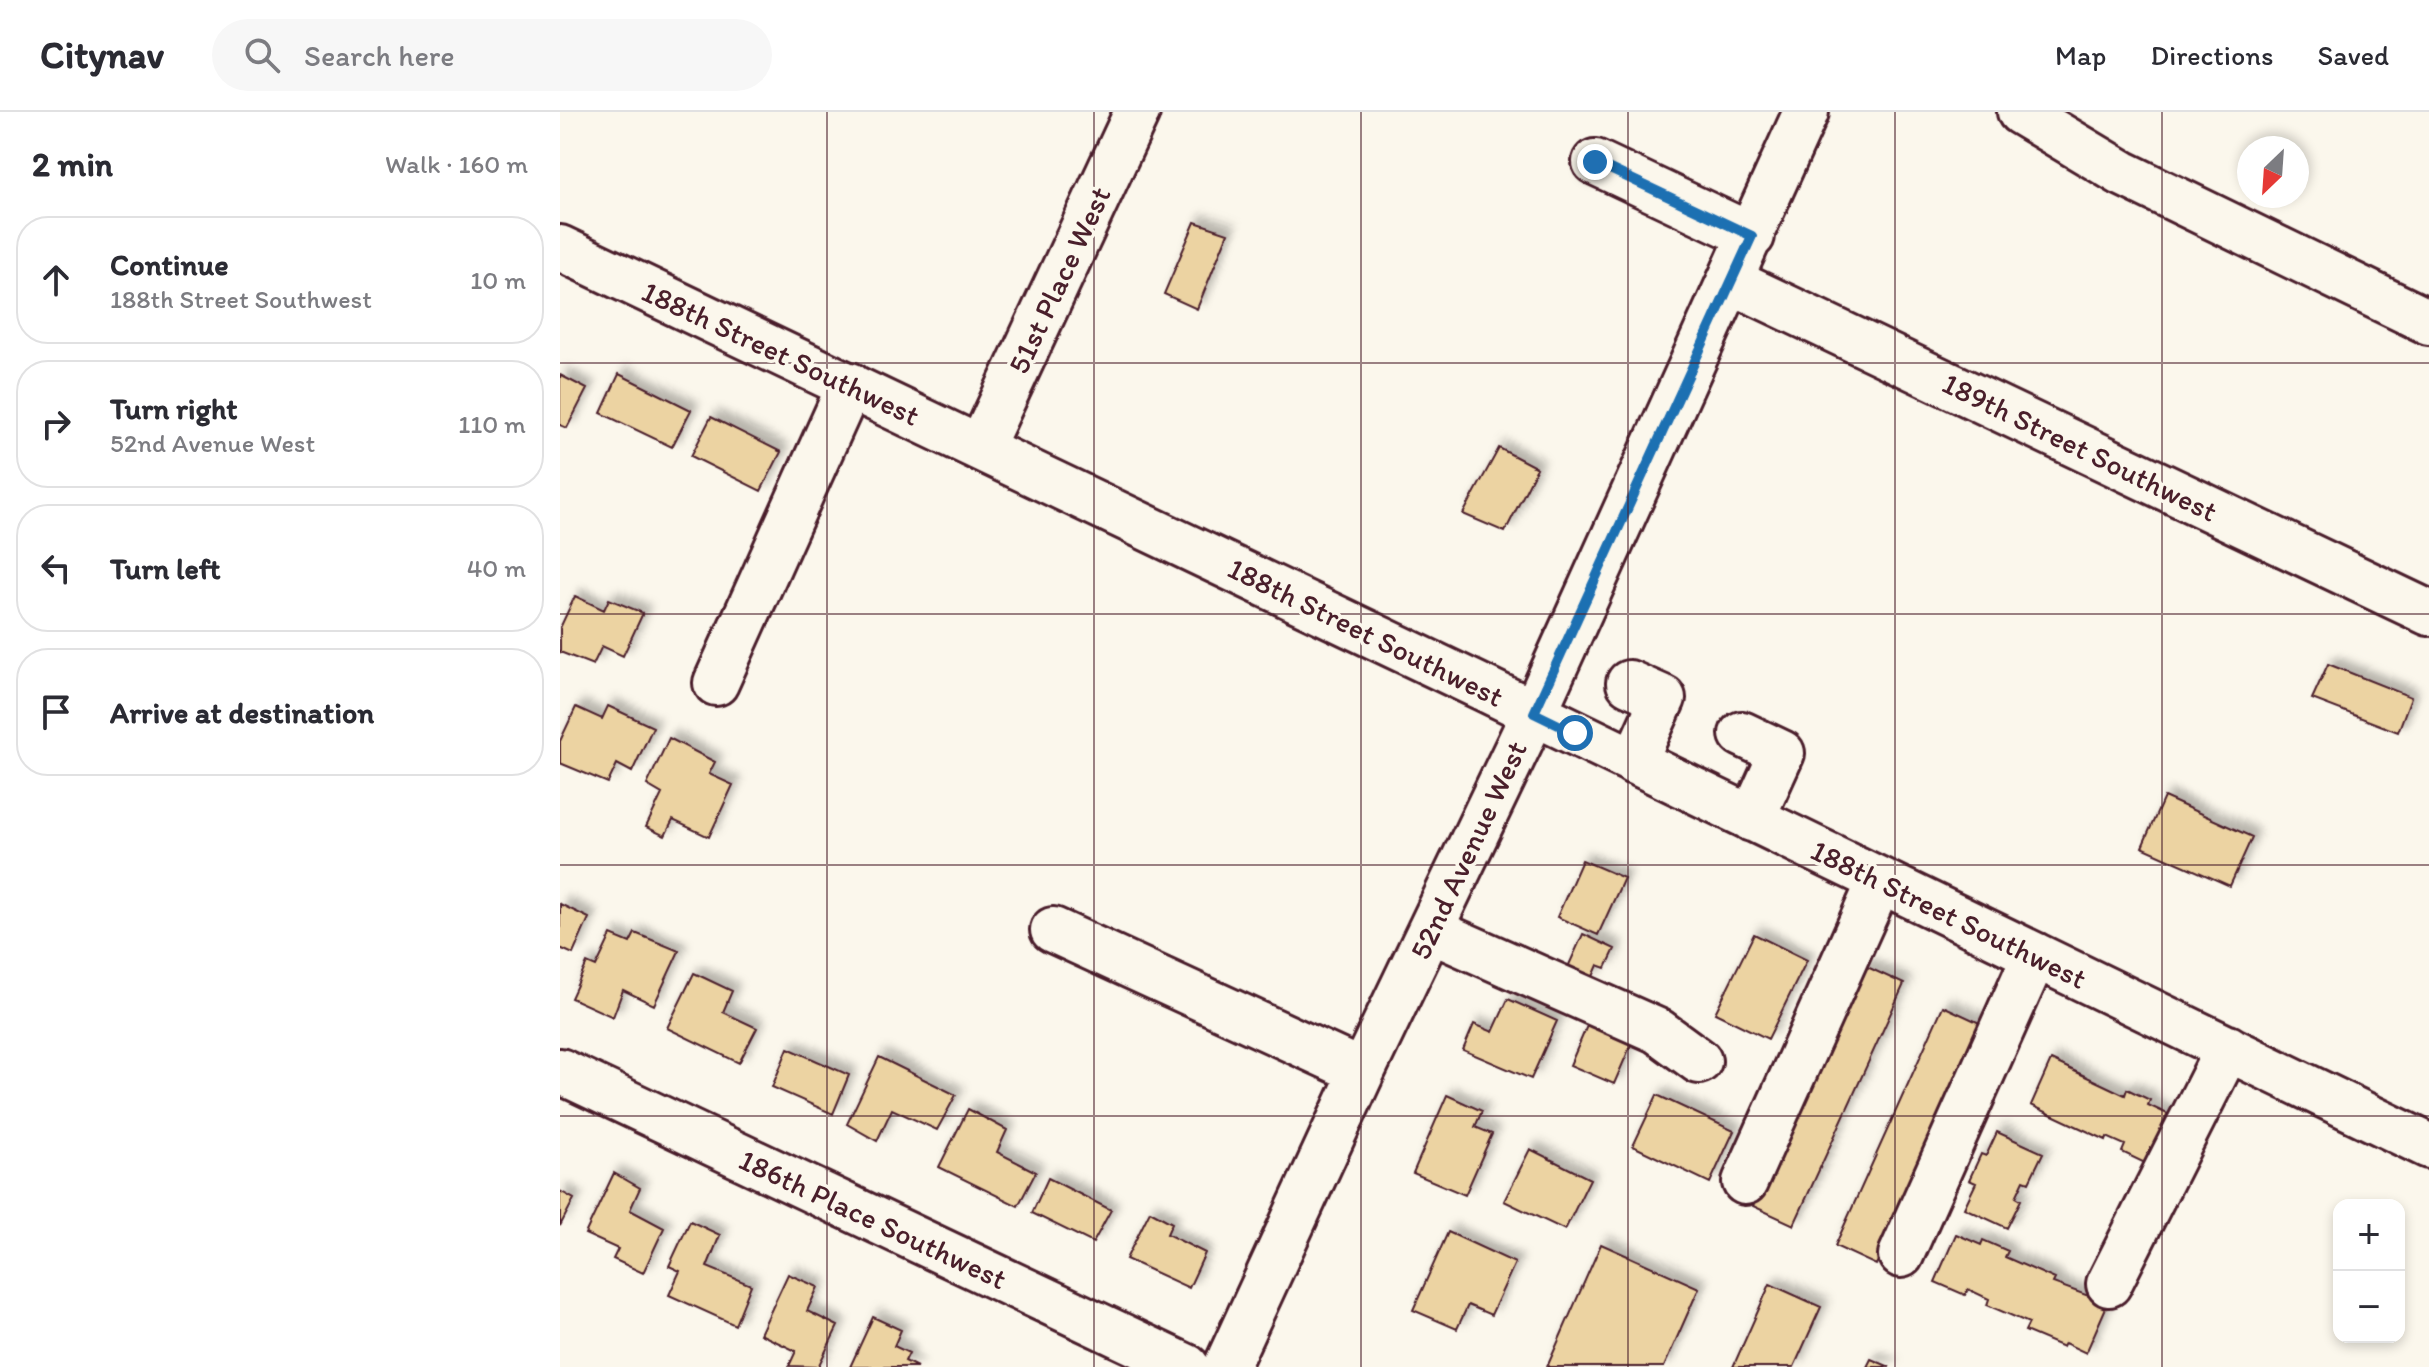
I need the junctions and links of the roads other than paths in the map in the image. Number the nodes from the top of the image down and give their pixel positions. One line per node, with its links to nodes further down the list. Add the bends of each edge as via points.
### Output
1 (1137, 112): 10 (street, 51st Place West)
2 (1806, 112): 5 (street, 52nd Avenue West)
3 (2020, 112): 8 (street, via 2122,173)
4 (1595, 162): 5 (street)
5 (1752, 236): 7 (street, 52nd Avenue West)
6 (560, 248): 9 (street, 188th Street Southwest)
7 (1731, 281): 11 (street, 189th Street Southwest); 14 (street, 52nd Avenue West)
8 (2429, 322)
9 (850, 385): 10 (street, 188th Street Southwest); 12 (street)
10 (981, 447): 14 (street, 188th Street Southwest)
11 (2429, 613)
12 (716, 683)
13 (1660, 697): 16 (street)
14 (1534, 713): 16 (street, 188th Street Southwest); 20 (street, 52nd Avenue West)
15 (1742, 734): 17 (street, via 1798,760)
16 (1634, 762): 17 (street, 188th Street Southwest)
17 (1752, 819): 18 (street, 188th Street Southwest)
18 (1880, 881): 21 (street, 188th Street Southwest); 27 (street)
19 (1053, 930): 25 (street)
20 (1430, 930): 23 (street, via 1658,1031); 25 (street, 52nd Avenue West)
21 (2035, 955): 22 (street, 188th Street Southwest); 28 (street)
22 (2228, 1048): 26 (street, 188th Street Southwest); 29 (street)
23 (1699, 1061)
24 (560, 1071): 30 (street, 186th Place Southwest)
25 (1362, 1072): 31 (street, 52nd Avenue West)
26 (2429, 1146)
27 (1745, 1182)
28 (1901, 1255)
29 (2109, 1284)
30 (1187, 1367)
31 (1226, 1367)

